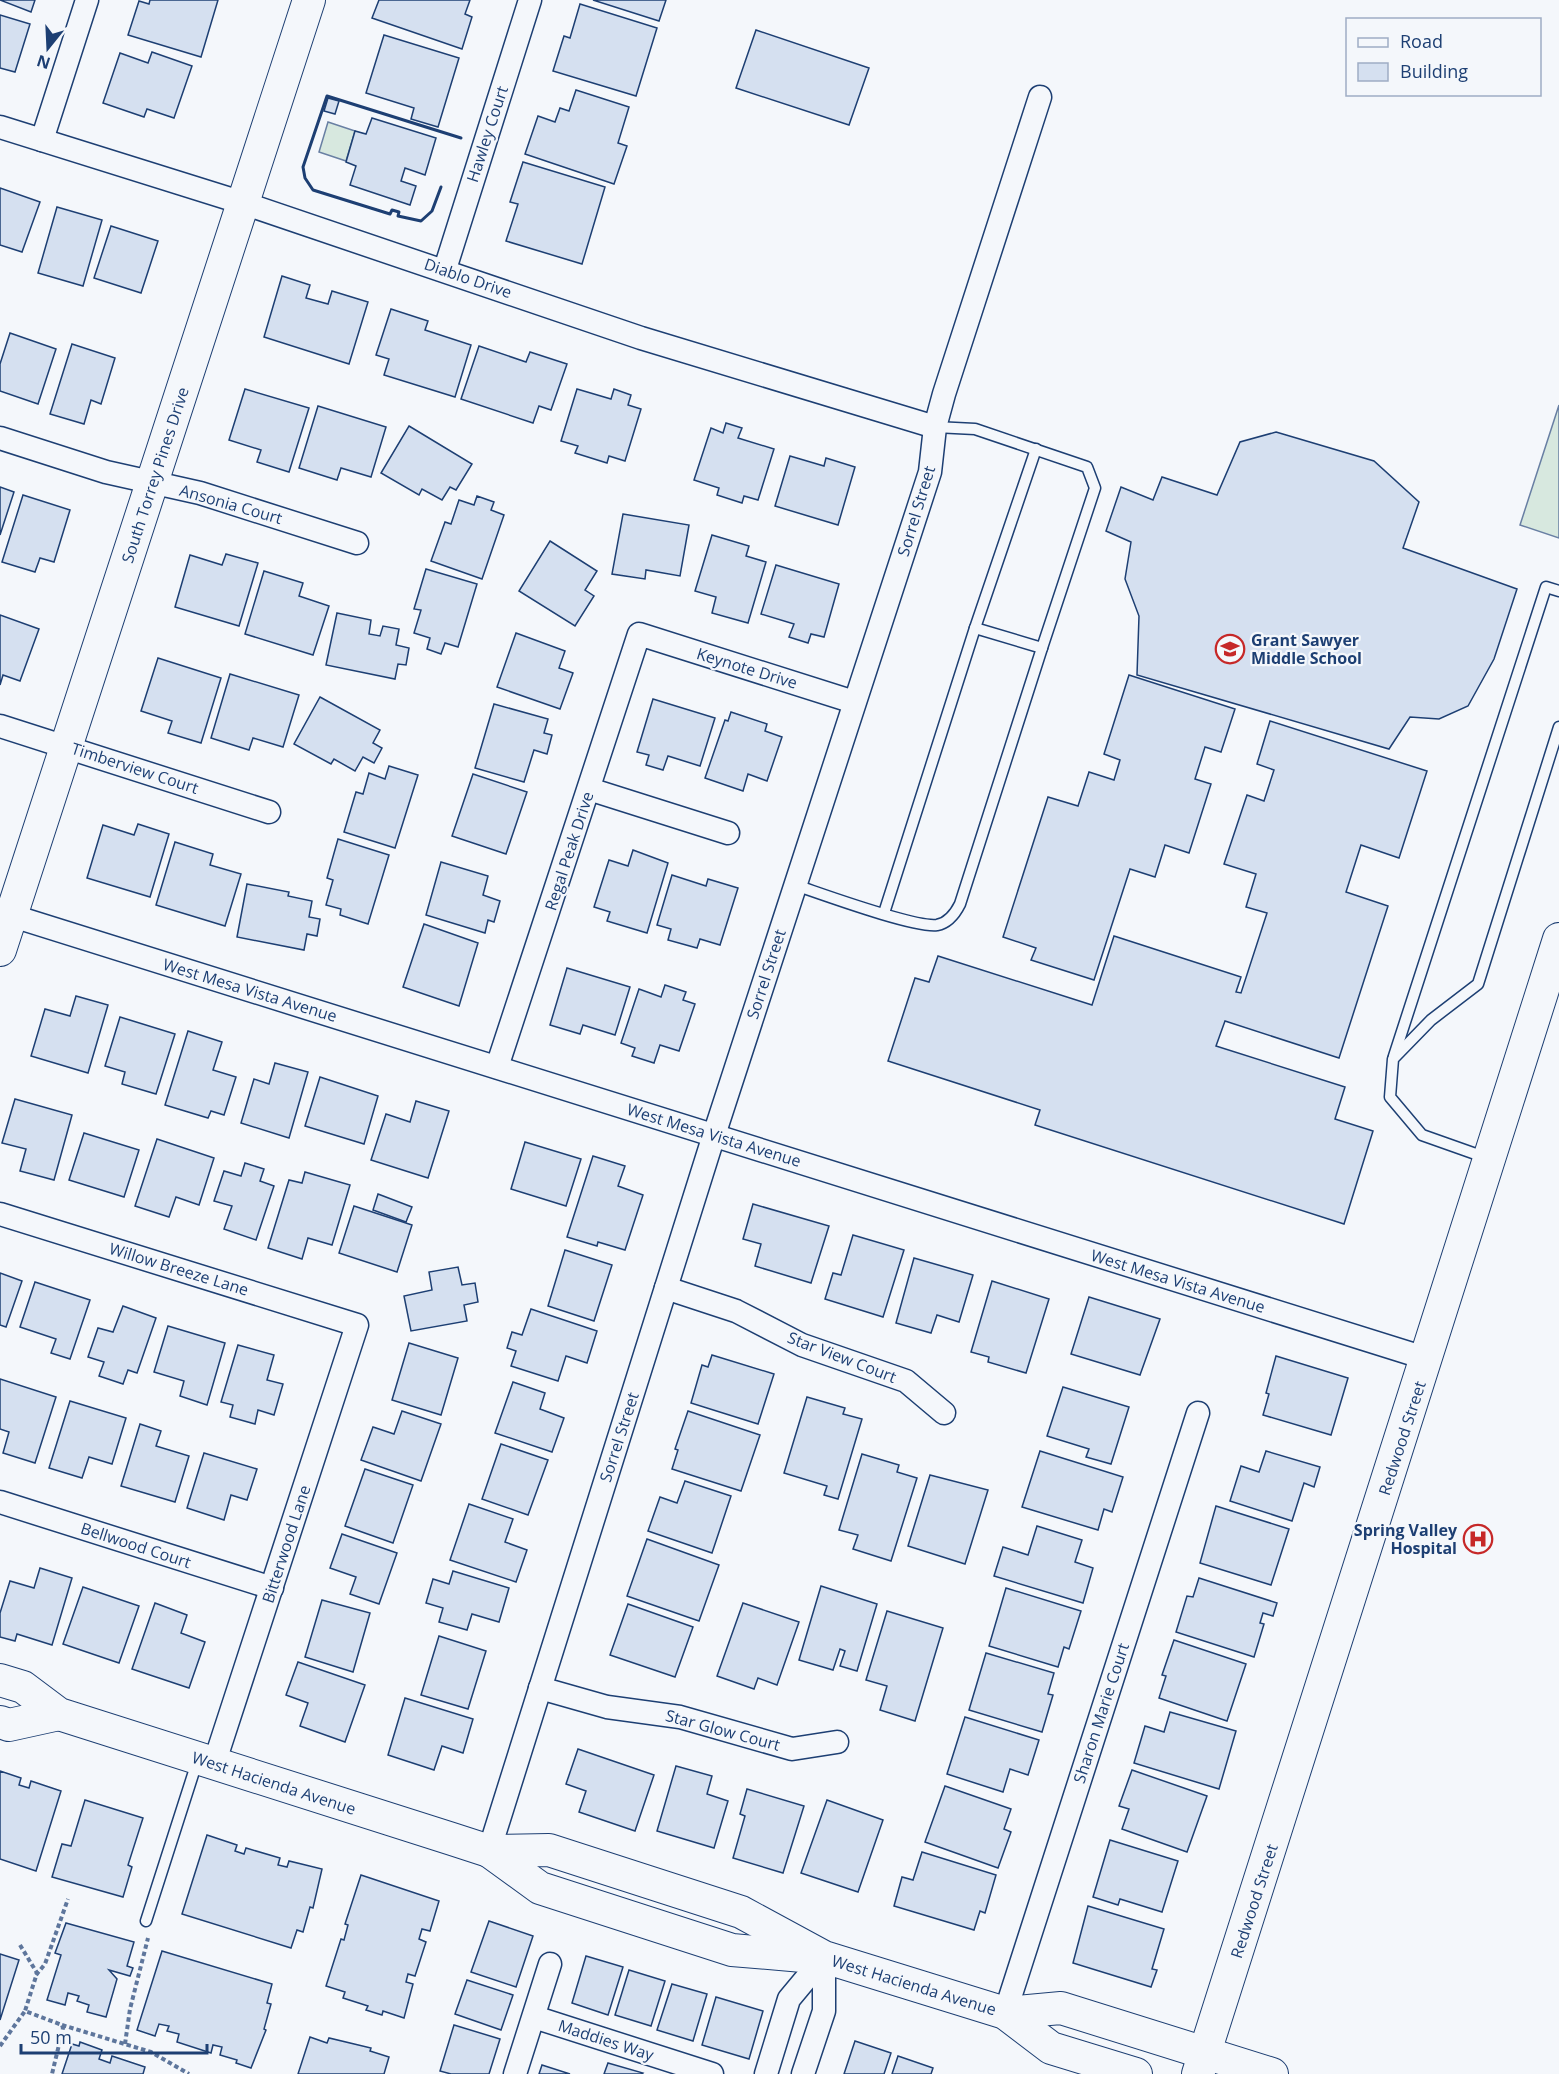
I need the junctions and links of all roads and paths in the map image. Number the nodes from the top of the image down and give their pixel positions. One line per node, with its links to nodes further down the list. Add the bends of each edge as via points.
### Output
1 (87, 0): 6 (street)
2 (309, 0): 7 (main road, South Torrey Pines Drive)
3 (530, 0): 8 (street, Hawley Court)
4 (1040, 97): 9 (street, Sorrel Street)
5 (0, 127): 6 (street, Diablo Drive)
6 (42, 140): 7 (street, Diablo Drive)
7 (243, 203): 8 (street, Diablo Drive); 12 (main road, South Torrey Pines Drive)
8 (445, 269): 9 (street, Diablo Drive, via 641,338)
9 (935, 427): 11 (lane, via 975,429); 18 (street, Sorrel Street, via 930,472)
10 (0, 438): 12 (street, Ansonia Court, via 106,472)
11 (1036, 449): 15 (lane); 17 (lane, via 1087,467 1095,488)
12 (152, 482): 13 (street, Ansonia Court); 21 (main road, South Torrey Pines Drive)
13 (357, 543)
14 (1559, 591): 30 (lane, via 1546,587)
15 (975, 628): 17 (lane); 26 (lane)
16 (639, 634): 18 (street, Keynote Drive); 22 (street, Regal Peak Drive)
17 (1042, 648): 26 (lane, via 957,911 936,925)
18 (854, 702): 25 (street, Sorrel Street)
19 (0, 726): 21 (street, Timberview Court)
20 (1559, 727): 30 (lane, via 1478,984 1431,1020)
21 (66, 747): 23 (street, Timberview Court); 27 (main road, South Torrey Pines Drive)
22 (589, 789): 24 (street); 31 (street, Regal Peak Drive)
23 (269, 812)
24 (728, 833)
25 (794, 885): 26 (lane); 32 (street, Sorrel Street)
26 (884, 913)
27 (6, 914): 29 (main road, South Torrey Pines Drive); 31 (street, West Mesa Vista Avenue)
28 (1559, 939): 33 (main road, Redwood Street)
29 (0, 950)
30 (1393, 1059): 33 (lane, via 1390,1097 1422,1135)
31 (497, 1067): 32 (street, West Mesa Vista Avenue)
32 (714, 1135): 35 (street, Sorrel Street); 37 (street, West Mesa Vista Avenue)
33 (1490, 1159): 37 (main road, Redwood Street)
34 (0, 1214): 36 (street, Willow Breeze Lane)
35 (666, 1288): 38 (street, Star View Court, via 736,1311 802,1345 906,1381); 43 (street, Sorrel Street)
36 (357, 1325): 41 (street, Bitterwood Lane)
37 (1428, 1359): 62 (main road, Redwood Street)
38 (944, 1413)
39 (1198, 1413): 57 (street, Sharon Marie Court)
40 (0, 1502): 41 (street, Bellwood Court)
41 (272, 1588): 47 (street, Bitterwood Lane)
42 (0, 1680): 44 (main road, West Hacienda Avenue, via 23,1687)
43 (540, 1688): 46 (street, Star Glow Court, via 607,1707 680,1717 792,1749); 48 (street, Sorrel Street)
44 (59, 1714): 45 (main road, via 9,1725); 47 (main road, West Hacienda Avenue)
45 (0, 1722)
46 (837, 1742)
47 (206, 1762): 48 (main road, West Hacienda Avenue); 50 (lane)
48 (489, 1851): 53 (main road, West Hacienda Avenue, via 549,1850 741,1912)
49 (68, 1899): 55 (path, via 45,1964)
50 (146, 1921)
51 (149, 1934): 60 (path)
52 (20, 1945): 55 (path)
53 (824, 1958): 57 (main road, West Hacienda Avenue); 67 (street, via 789,1999); 68 (street, via 824,2011)
54 (550, 1964): 58 (street)
55 (36, 1975): 56 (path)
56 (25, 2011): 59 (path); 61 (path)
57 (1005, 2013): 62 (main road, West Hacienda Avenue, via 1061,2008); 69 (main road, West Hacienda Avenue, via 1051,2048)
58 (534, 2017): 65 (street); 66 (street, Maddies Way)
59 (62, 2025): 60 (path); 63 (path)
60 (125, 2044): 64 (path, via 151,2052)
61 (0, 2046)
62 (1201, 2064): 70 (main road, West Hacienda Avenue)
63 (52, 2074)
64 (189, 2074)
65 (515, 2074)
66 (712, 2074)
67 (766, 2074)
68 (803, 2074)
69 (1136, 2074)
70 (1272, 2074)

